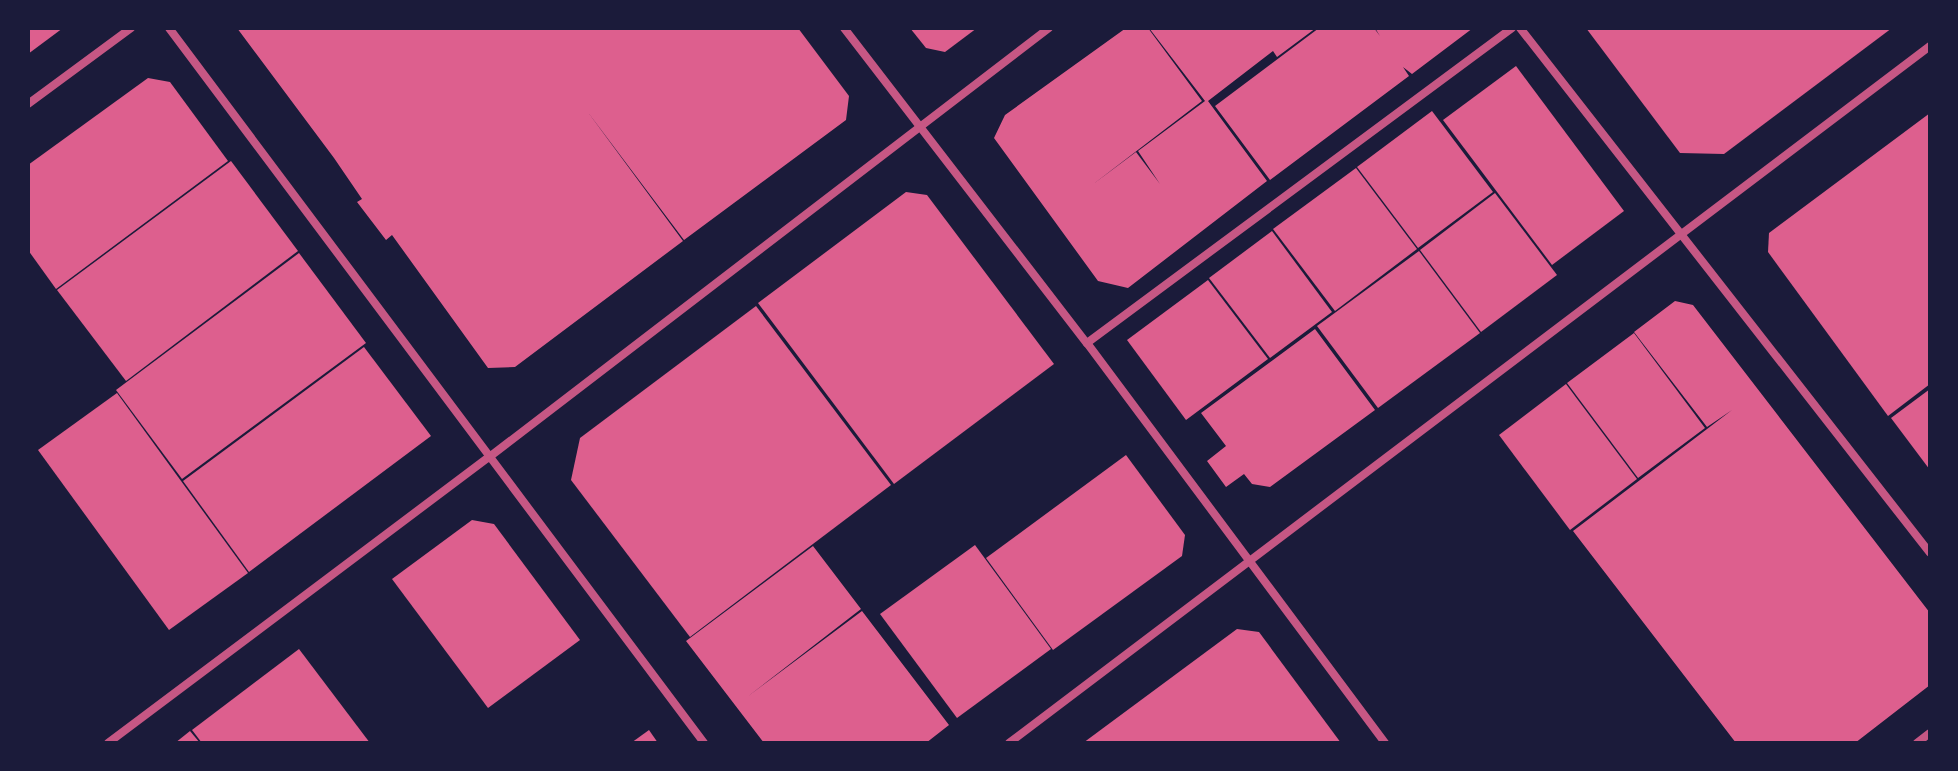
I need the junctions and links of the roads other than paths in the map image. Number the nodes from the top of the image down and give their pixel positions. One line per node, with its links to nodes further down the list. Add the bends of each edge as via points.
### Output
1 (131, 28): 8 (street)
2 (169, 28): 12 (street)
3 (844, 28): 9 (street)
4 (1049, 28): 9 (street)
5 (1512, 28): 11 (street)
6 (1520, 28): 10 (street)
7 (1930, 46): 10 (street)
8 (28, 104)
9 (918, 126): 11 (street); 12 (street)
10 (1681, 233): 13 (street); 14 (street)
11 (1087, 343): 14 (street)
12 (488, 458): 16 (street); 17 (street)
13 (1930, 553)
14 (1249, 561): 18 (street); 19 (street)
15 (1930, 733): 20 (street)
16 (108, 743)
17 (704, 743)
18 (1009, 743)
19 (1385, 743)
20 (1917, 743)

